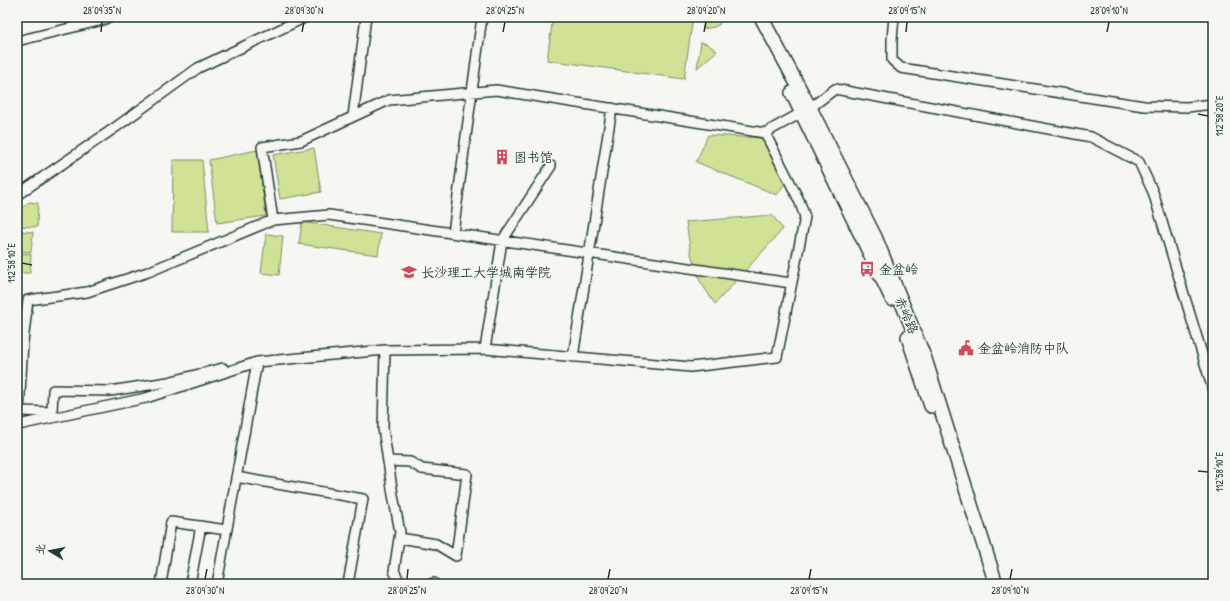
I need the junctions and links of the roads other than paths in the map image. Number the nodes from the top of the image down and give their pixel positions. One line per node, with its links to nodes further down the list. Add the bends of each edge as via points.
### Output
1 (109, 17): 8 (street)
2 (306, 17): 16 (street, via 198,68)
3 (366, 17): 13 (street)
4 (482, 17): 9 (street)
5 (754, 17): 12 (main road, 赤岭路)
6 (761, 17): 12 (main road, 赤岭路)
7 (894, 17): 10 (street, via 892,60 901,68 1144,106 1187,107)
8 (17, 41)
9 (471, 92): 11 (street, via 496,90); 13 (street, via 389,100); 18 (street)
10 (1213, 104)
11 (612, 108): 14 (street); 20 (street)
12 (806, 110): 14 (street); 27 (street, via 835,89 1091,137 1139,162 1153,192); 41 (main road, 赤岭路, via 903,322); 42 (main road, 赤岭路, via 875,238 926,359)
13 (353, 116): 17 (street, via 301,141 262,147)
14 (765, 133): 21 (street, via 805,217)
15 (552, 166): 19 (street)
16 (17, 195)
17 (273, 220): 18 (street, via 329,215); 22 (street, via 148,272 87,292 28,300)
18 (453, 234): 19 (street)
19 (502, 241): 20 (street); 23 (street)
20 (589, 254): 21 (street); 25 (street)
21 (791, 283): 25 (street, via 777,357 691,367)
22 (20, 341): 26 (street, via 19,411 52,412 53,390 110,391 168,382)
23 (485, 348): 24 (street); 25 (street)
24 (386, 350): 26 (street); 29 (street, via 383,428)
25 (573, 357)
26 (258, 362): 28 (street, via 146,398); 30 (street)
27 (1213, 390)
28 (17, 424)
29 (388, 461): 33 (street); 33 (street, via 410,462 422,469 467,474 456,556 436,544)
30 (236, 478): 32 (street); 37 (street, via 363,499)
31 (201, 526): 32 (street); 34 (street, via 171,522); 35 (street)
32 (227, 530): 36 (street)
33 (400, 538): 38 (street, via 394,571)
34 (161, 584)
35 (190, 584)
36 (217, 584)
37 (348, 584)
38 (401, 584)
39 (431, 584): 40 (street)
40 (434, 584)
41 (986, 584)
42 (996, 584)

